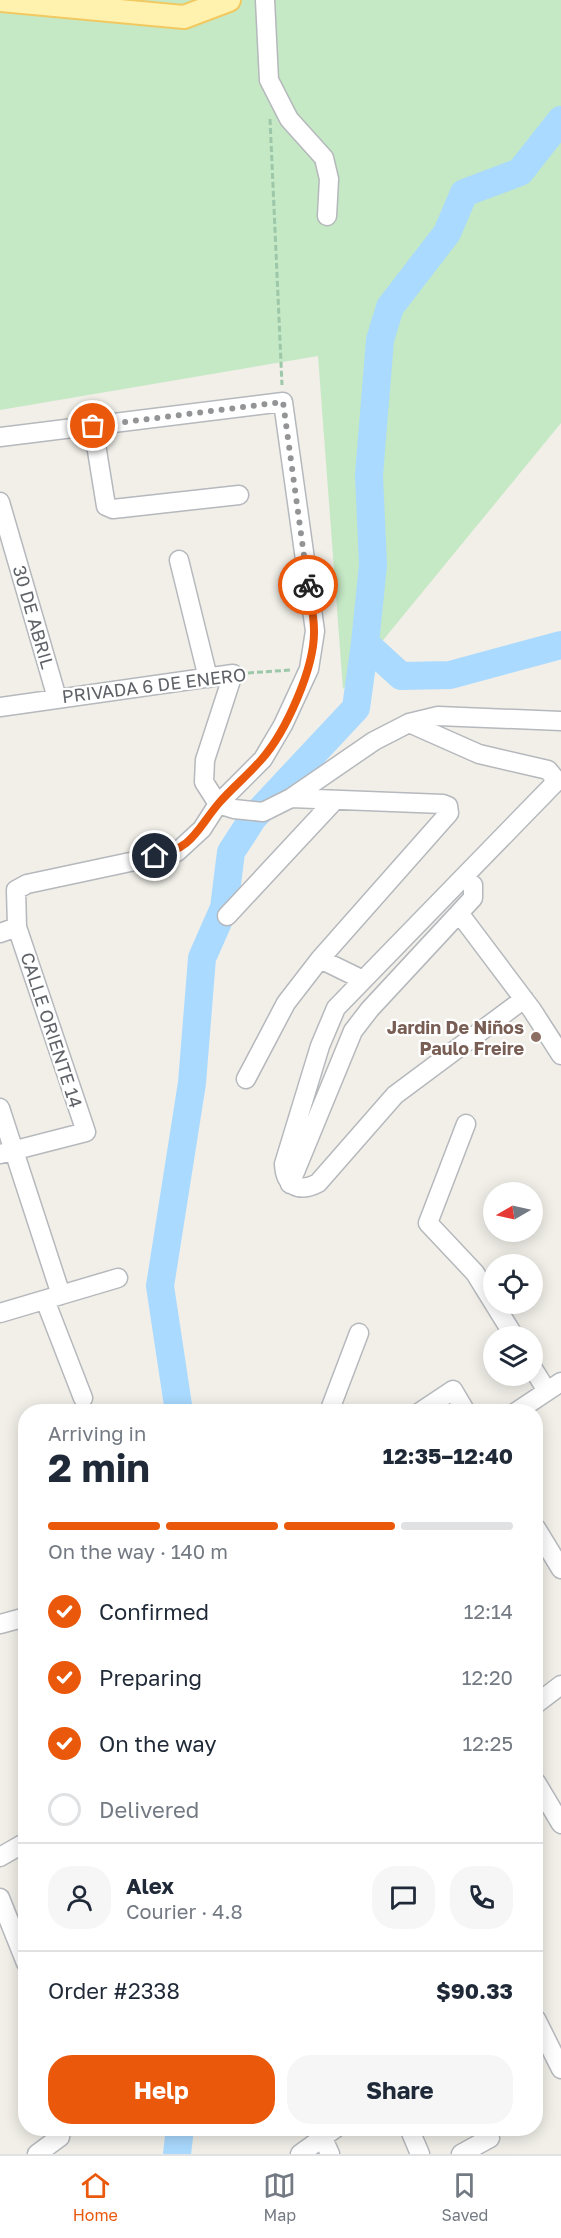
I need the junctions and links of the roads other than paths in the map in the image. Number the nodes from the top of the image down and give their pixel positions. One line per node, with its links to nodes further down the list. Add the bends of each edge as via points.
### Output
1 (0, 0): 2 (main road, via 184,17)
2 (229, 0)
3 (265, 0): 4 (street, via 269,80 289,119 324,158 329,179)
4 (327, 216)
5 (93, 426): 6 (street); 7 (street, via 106,507); 17 (street, via 283,402 315,631 309,669 263,759)
6 (0, 437)
7 (239, 495)
8 (0, 502): 11 (street, 30 DE ABRIL)
9 (179, 560): 10 (street)
10 (207, 678): 11 (street, PRIVADA 6 DE ENERO); 17 (street, PRIVADA 6 DE ENERO, via 233,674 205,760 204,782)
11 (57, 698): 12 (street, PRIVADA 6 DE ENERO)
12 (0, 707)
13 (561, 721): 14 (street, via 438,716)
14 (409, 723): 15 (street); 18 (street, via 479,754 548,770 553,776 554,784)
15 (291, 798): 16 (street); 17 (street, via 263,812)
16 (335, 800): 20 (street); 23 (street, via 443,804 448,806 449,813)
17 (218, 804): 21 (street, CALLE ORIENTE 14, via 202,829 177,852 27,884 16,890)
18 (464, 878): 19 (street, via 475,891); 24 (street)
19 (459, 913): 25 (street); 31 (street, via 353,1031)
20 (227, 916)
21 (18, 927): 22 (street); 30 (street, CALLE ORIENTE 14, via 86,1132)
22 (0, 933)
23 (320, 959): 24 (street); 27 (street, via 286,1003)
24 (363, 980): 31 (street, via 336,1008 326,1027 284,1164 284,1176)
25 (528, 1005): 26 (street); 31 (street, via 395,1095 318,1184 308,1189)
26 (561, 1055)
27 (246, 1079)
28 (0, 1108): 30 (street)
29 (466, 1124): 35 (street, via 428,1223 475,1273)
30 (6, 1153): 33 (street)
31 (290, 1184)
32 (118, 1278): 33 (street)
33 (53, 1298): 34 (street); 38 (street)
34 (0, 1313)
35 (508, 1326)
36 (358, 1333): 39 (street)
37 (554, 1387): 42 (street)
38 (83, 1398)
39 (331, 1404)
40 (432, 1404): 41 (street, via 453,1390)
41 (461, 1404)
42 (528, 1404)
43 (543, 1539): 44 (street)
44 (561, 1569)
45 (18, 1619): 46 (street)
46 (0, 1624)
47 (561, 1685): 48 (street)
48 (543, 1699)
49 (543, 1794): 50 (street)
50 (561, 1824)
51 (18, 1847): 52 (street)
52 (0, 1857)
53 (0, 1898): 54 (street)
54 (18, 1943)
55 (543, 2033): 56 (street)
56 (561, 2069)
57 (60, 2136): 62 (street)
58 (324, 2136): 63 (street)
59 (329, 2136): 64 (street)
60 (412, 2136): 65 (street)
61 (490, 2138): 66 (street)
62 (37, 2154)
63 (300, 2154)
64 (330, 2154)
65 (420, 2154)
66 (461, 2154)

